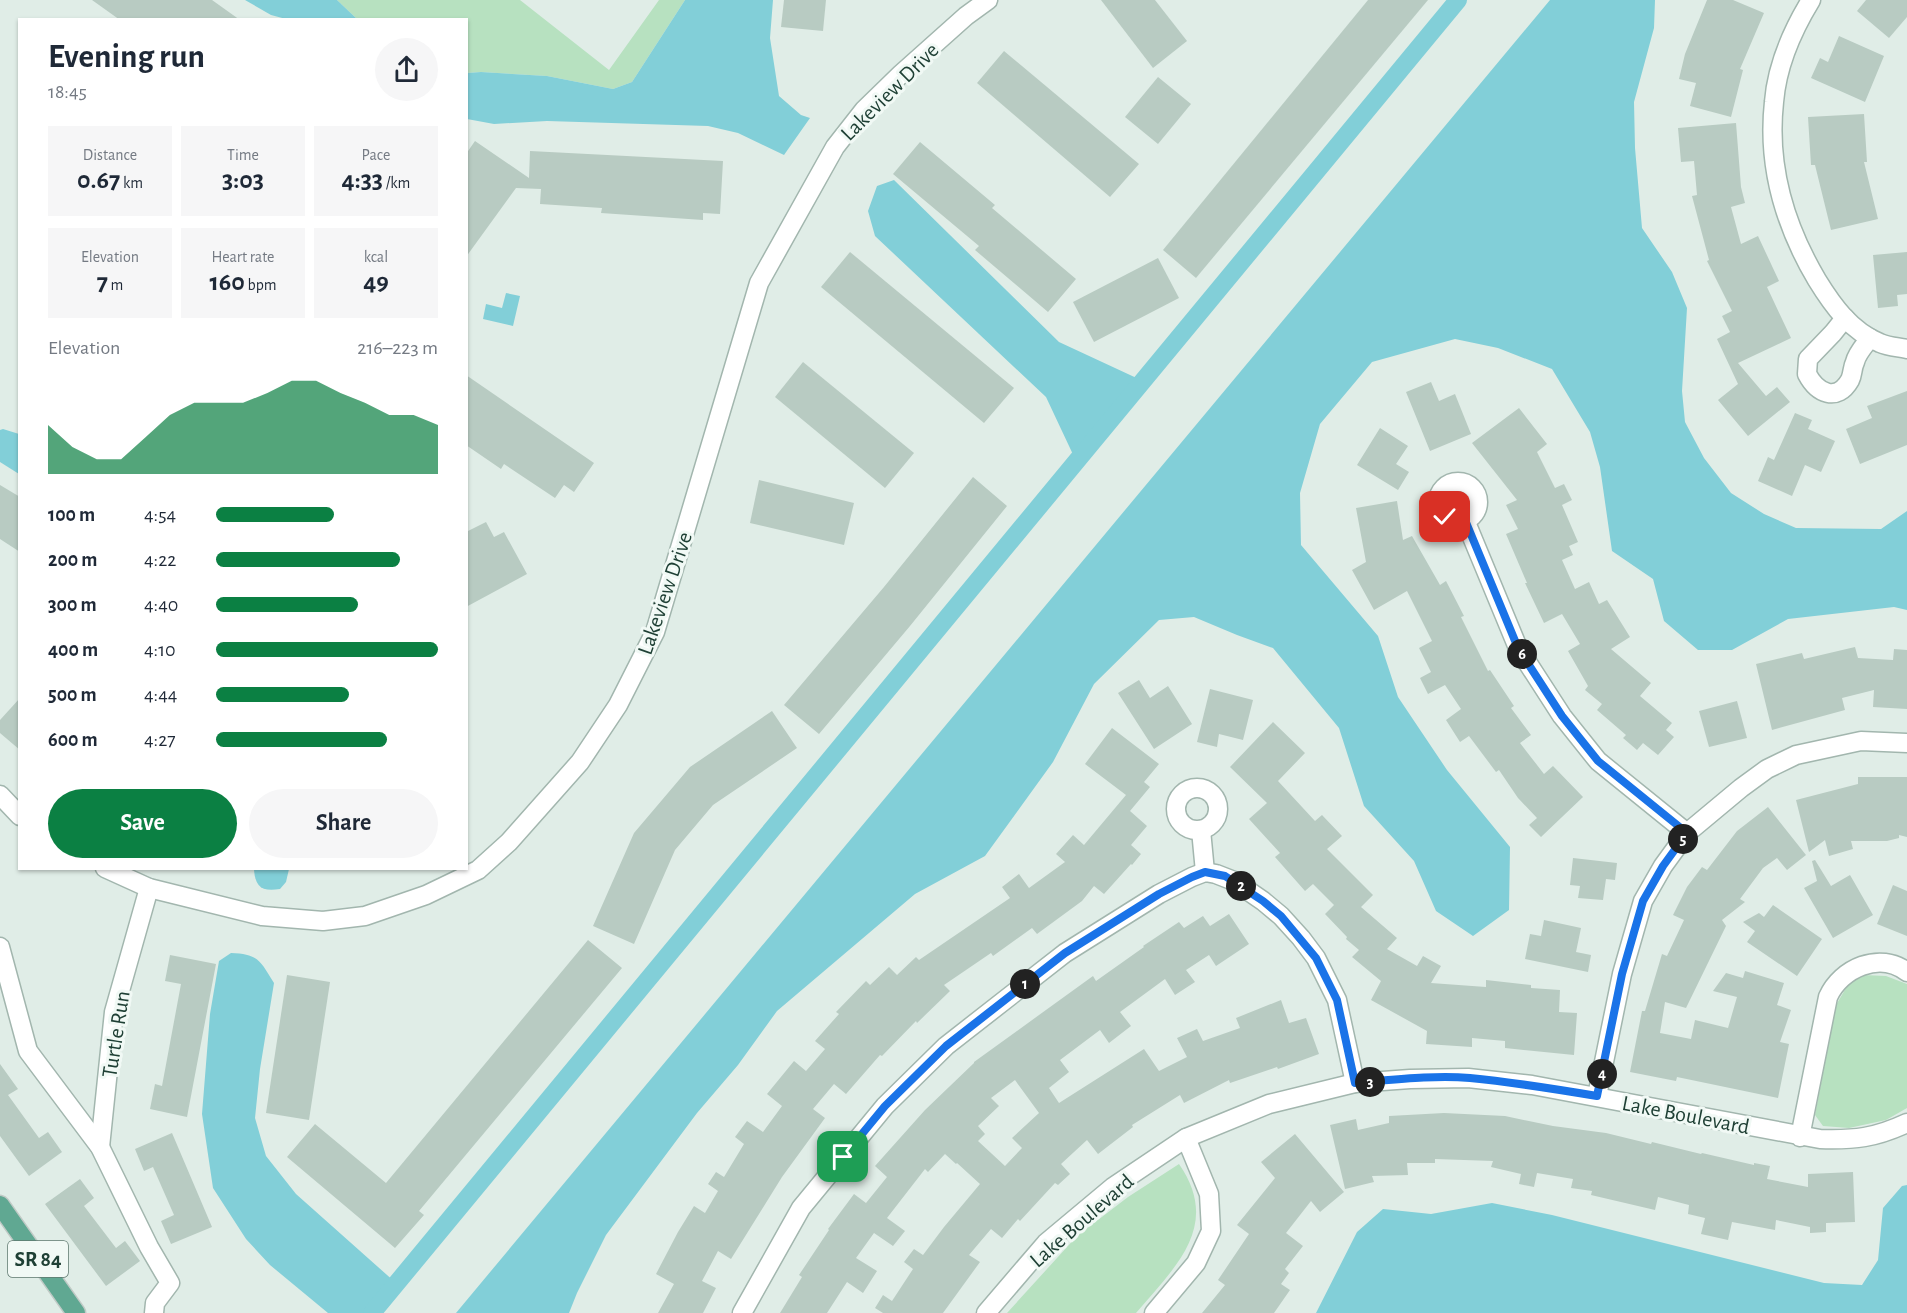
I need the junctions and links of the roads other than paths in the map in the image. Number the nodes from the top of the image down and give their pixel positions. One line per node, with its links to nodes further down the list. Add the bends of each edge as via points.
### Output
1 (988, 0): 14 (street, Lakeview Drive, via 901,74 864,110 835,147 759,284 655,632 618,705 580,762 509,842 478,870 426,895 365,916 323,921 262,916)
2 (1811, 0): 3 (street, via 1799,19 1779,73 1773,154 1782,203 1800,248 1826,295)
3 (1845, 318): 4 (street); 4 (street, via 1808,359 1807,374 1824,393 1840,391 1846,385 1854,362)
4 (1870, 338): 5 (street)
5 (1907, 349)
6 (1465, 520): 11 (street, via 1518,648 1562,716 1598,761)
7 (1907, 743): 11 (street, via 1861,741 1796,755 1767,769)
8 (0, 795): 9 (street)
9 (18, 814)
10 (1201, 830): 13 (street)
11 (1687, 833): 18 (street, via 1643,901 1622,974)
12 (109, 870): 14 (street, Lakeview Drive)
13 (1205, 872): 17 (street, via 1225,876 1263,901 1316,958 1337,1000); 26 (street, via 1159,894 1065,953 946,1046 885,1106 801,1208)
14 (149, 888): 22 (street, Turtle Run, via 114,1012)
15 (0, 947): 22 (street, via 28,1051)
16 (1907, 972): 20 (street, via 1893,964 1861,966 1845,974 1832,988)
17 (1355, 1083): 18 (street, Lake Boulevard, via 1468,1078); 21 (street, Lake Boulevard, via 1269,1104)
18 (1597, 1096): 20 (street, Lake Boulevard)
19 (1907, 1124): 20 (street, Lake Boulevard, via 1859,1139)
20 (1800, 1137)
21 (1186, 1138): 27 (street, Lake Boulevard, via 1113,1186 1046,1243); 28 (street, via 1209,1194 1211,1231 1196,1263)
22 (100, 1147): 25 (street, via 170,1283 155,1303)
23 (0, 1205): 24 (main road, SR 84)
24 (76, 1313)
25 (154, 1313)
26 (742, 1313)
27 (986, 1313)
28 (1154, 1313)

